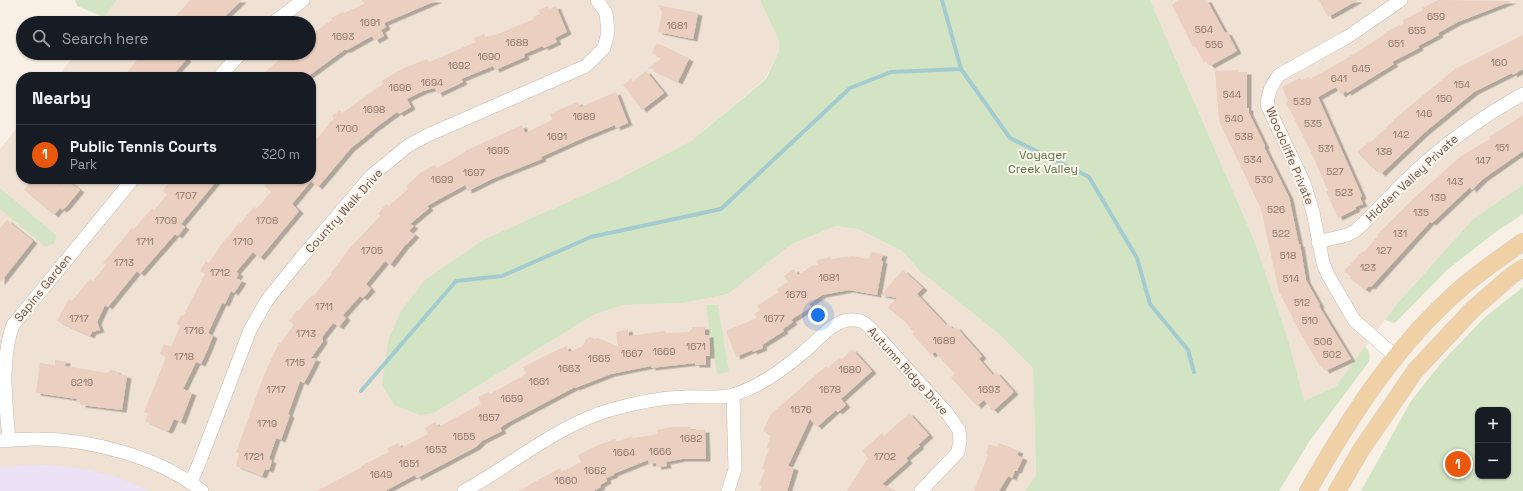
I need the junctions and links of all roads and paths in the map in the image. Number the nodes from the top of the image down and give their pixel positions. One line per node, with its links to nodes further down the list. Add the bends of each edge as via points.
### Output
1 (303, 0): 4 (street)
2 (597, 0): 16 (street, Country Walk Drive, via 606,13 608,32 604,48 586,66 410,145 371,176 312,246 267,300 250,330)
3 (1401, 0): 9 (street, Woodcliffe Private, via 1349,36 1278,75 1268,94 1267,105 1304,183 1313,212)
4 (282, 16)
5 (235, 60): 6 (street)
6 (224, 72)
7 (1523, 94): 9 (street, Hidden Valley Private, via 1476,122 1444,146 1355,231)
8 (130, 184): 15 (street, Sapins Garden, via 12,325 3,361)
9 (1318, 242): 12 (street, Woodcliffe Private, via 1328,275 1351,315)
10 (1523, 242): 12 (main road, via 1448,299)
11 (1523, 268): 13 (main road, via 1472,310)
12 (1395, 356): 13 (main road); 21 (main road, via 1348,422)
13 (1415, 371): 22 (main road, via 1361,450)
14 (732, 395): 18 (street, Autumn Ridge Drive, via 665,398 608,410 575,424); 19 (street, via 735,469); 20 (street, Autumn Ridge Drive, via 779,372 836,324 850,319 862,321 932,396 959,430 958,452)
15 (5, 441): 16 (street, via 64,440 117,450)
16 (191, 482): 17 (street)
17 (202, 491)
18 (464, 491)
19 (728, 491)
20 (921, 491)
21 (1308, 491)
22 (1337, 491)

